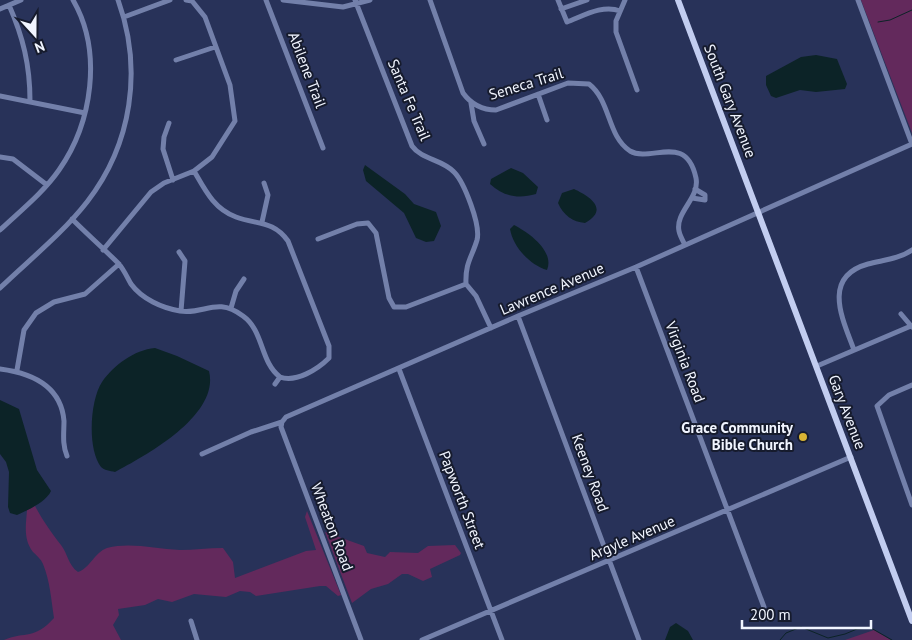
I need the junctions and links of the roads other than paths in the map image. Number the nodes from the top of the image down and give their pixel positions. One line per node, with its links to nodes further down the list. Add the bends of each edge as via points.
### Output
1 (21, 0): 17 (street)
2 (73, 0): 29 (street, via 88,49 90,84)
3 (118, 0): 21 (street)
4 (170, 0): 15 (street)
5 (186, 0): 22 (street, via 201,10)
6 (266, 0): 34 (street, Abilene Trail)
7 (283, 0): 16 (street, via 342,7)
8 (370, 0): 16 (street)
9 (430, 0): 28 (street, Seneca Trail, via 464,93)
10 (558, 0): 19 (street)
11 (587, 0): 19 (street)
12 (625, 0): 20 (street)
13 (678, 0): 42 (main road, South Gary Avenue)
14 (858, 0): 33 (street)
15 (161, 1): 21 (street)
16 (356, 3): 54 (street, Santa Fe Trail, via 412,146 419,154 450,168 460,180 478,233 467,262)
17 (9, 5): 18 (street); 27 (street, via 26,49)
18 (0, 9)
19 (561, 9): 20 (street, via 566,22 604,8)
20 (620, 11): 24 (street, via 616,32)
21 (124, 17): 43 (street, via 132,77 126,122 106,173)
22 (215, 47): 23 (street); 36 (street, via 230,85 235,121 218,151)
23 (176, 60)
24 (637, 90)
25 (538, 94): 28 (street, Seneca Trail, via 496,110); 30 (street); 40 (street, Seneca Trail, via 568,83 589,84 602,97 623,145 639,153 676,152 693,169)
26 (0, 96): 27 (street)
27 (30, 101): 29 (street)
28 (471, 103): 32 (street)
29 (85, 114): 38 (street, via 71,151)
30 (548, 120)
31 (169, 123): 37 (street, via 163,149)
32 (484, 144)
33 (912, 144): 42 (street, Lawrence Avenue)
34 (323, 148)
35 (0, 157): 38 (street, via 14,159)
36 (194, 171): 37 (street); 44 (street, via 219,208 236,217)
37 (173, 180): 48 (street, via 141,202)
38 (47, 184): 45 (street)
39 (264, 184): 44 (street, via 268,195)
40 (696, 189): 41 (street, Seneca Trail); 41 (street, Seneca Trail, via 705,195 705,200)
41 (692, 198): 47 (street, Seneca Trail, via 680,222)
42 (759, 211): 47 (street, Lawrence Avenue); 63 (main road, Gary Avenue)
43 (72, 219): 48 (street); 55 (street)
44 (262, 222): 67 (street, via 282,233 293,249 328,343 330,358 318,368 294,378)
45 (0, 230)
46 (318, 239): 54 (street, via 368,223 376,233 389,298 396,307)
47 (684, 245): 52 (street, Lawrence Avenue)
48 (103, 250): 51 (street)
49 (912, 250): 62 (street, via 860,266 849,274 840,288 838,305)
50 (179, 252): 57 (street, via 185,262)
51 (119, 264): 57 (street, via 143,296); 66 (street, via 85,294 54,302 36,313 24,330)
52 (636, 267): 59 (street, Lawrence Avenue); 75 (street, Virginia Road)
53 (244, 279): 56 (street)
54 (466, 284): 61 (street, via 476,296)
55 (0, 288)
56 (231, 308): 57 (street, via 212,306); 67 (street, via 254,328 270,367)
57 (181, 311)
58 (901, 314): 60 (street)
59 (518, 316): 61 (street, Lawrence Avenue); 76 (street, Keeney Road)
60 (912, 326): 62 (street)
61 (492, 328): 65 (street, Lawrence Avenue)
62 (854, 350): 63 (street)
63 (817, 366): 73 (main road, Gary Avenue)
64 (0, 369): 66 (street)
65 (399, 369): 70 (street, Lawrence Avenue, via 286,417); 78 (street, Papworth Street)
66 (17, 370): 72 (street, via 41,380 56,396 63,416)
67 (280, 377): 68 (street)
68 (275, 384)
69 (912, 385): 74 (street, via 889,395 876,406)
70 (282, 422): 71 (street, Lawrence Avenue); 82 (street, Wheaton Road, via 281,427)
71 (202, 454)
72 (67, 456)
73 (851, 458): 75 (street, Argyle Avenue); 80 (main road, Gary Avenue)
74 (912, 505)
75 (728, 510): 76 (street, Argyle Avenue); 77 (street, Virginia Road)
76 (610, 561): 78 (street, Argyle Avenue); 85 (street, Keeney Road)
77 (764, 607)
78 (491, 611): 83 (street, Argyle Avenue); 84 (street, Papworth Street)
79 (191, 621): 81 (street)
80 (912, 621)
81 (197, 640)
82 (361, 640)
83 (422, 640)
84 (502, 640)
85 (639, 640)

